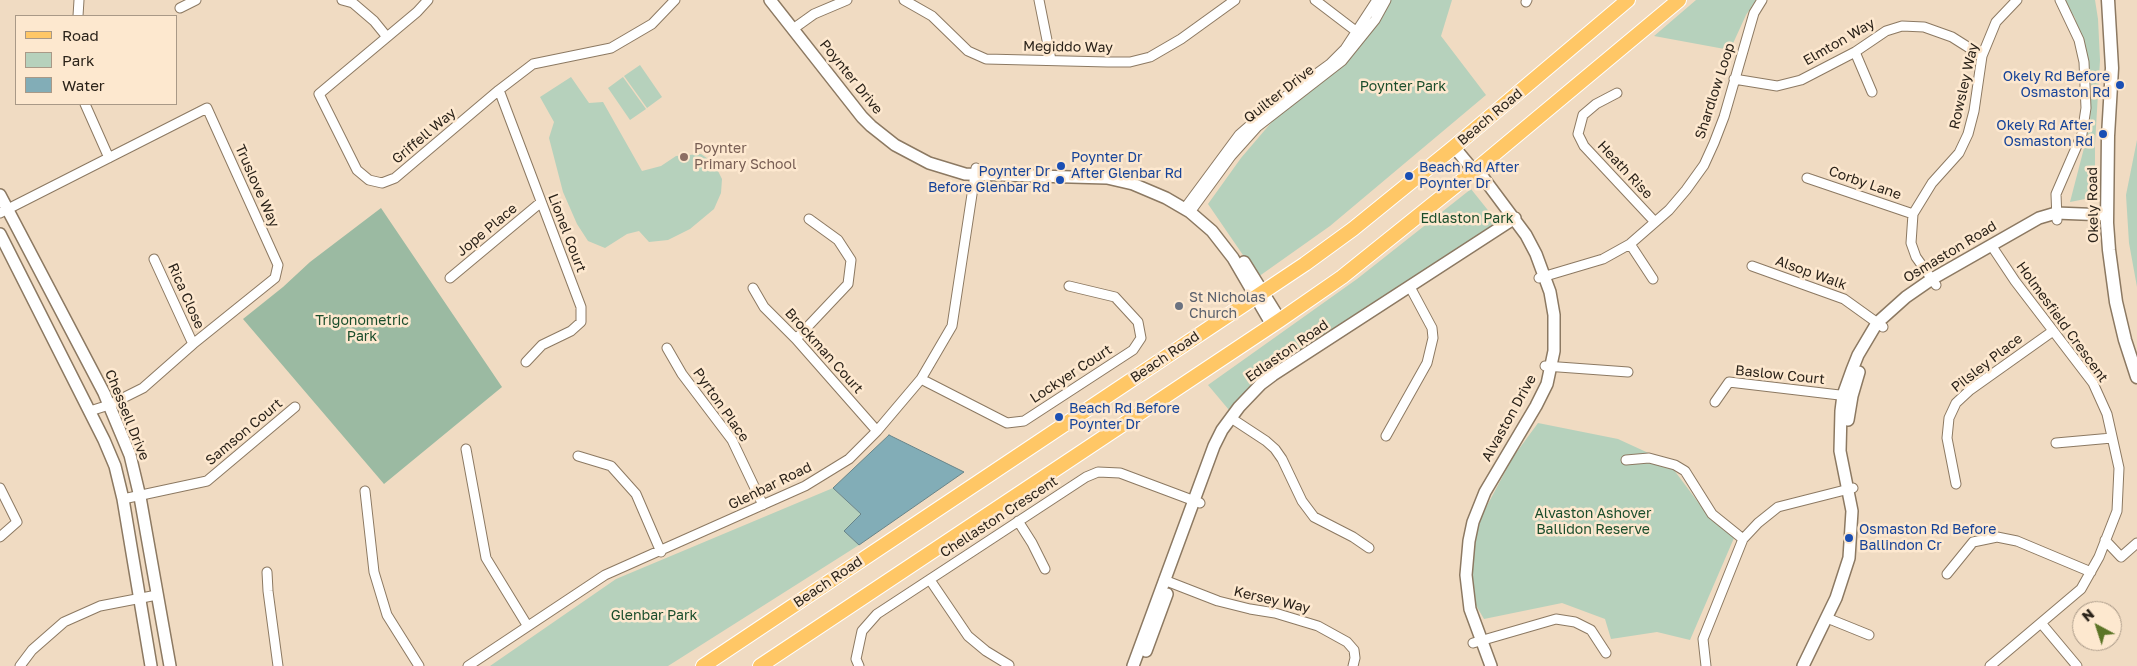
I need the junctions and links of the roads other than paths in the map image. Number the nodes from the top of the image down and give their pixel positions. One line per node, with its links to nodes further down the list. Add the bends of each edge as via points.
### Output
1 (79, 0): 22 (street)
2 (196, 0): 21 (street)
3 (342, 0): 25 (street, via 353,3)
4 (428, 0): 25 (street, Griffell Way)
5 (675, 0): 30 (street, Griffell Way, via 652,24 611,48 533,64)
6 (770, 0): 23 (street, Poynter Drive)
7 (779, 0): 23 (street, Poynter Drive)
8 (847, 0): 23 (street, via 814,14)
9 (904, 0): 28 (street, Megiddo Way, via 932,16 968,51 986,59)
10 (1039, 0): 28 (street)
11 (1235, 0): 28 (street, Megiddo Way, via 1150,57 1130,62)
12 (1316, 0): 24 (street)
13 (1377, 0): 24 (street, Quilter Drive)
14 (1386, 0): 41 (street, Quilter Drive, via 1375,20 1342,61 1256,127)
15 (1628, 0): 34 (main road, Beach Road)
16 (1679, 0): 36 (main road)
17 (1762, 0): 29 (street, Shardlow Loop, via 1754,13)
18 (2017, 0): 27 (street, Rowsley Way, via 1996,22)
19 (2060, 0): 44 (street, via 2084,62 2086,108 2082,134 2056,194)
20 (2108, 0): 46 (main road, Okely Road, via 2112,68)
21 (180, 8)
22 (78, 15)
23 (796, 27): 37 (street, Poynter Drive, via 887,132 911,147)
24 (1357, 32): 41 (street, Quilter Drive, via 1330,64 1246,128 1223,154)
25 (387, 37): 30 (street, Griffell Way, via 320,94 357,170 369,180 382,183 395,178)
26 (1856, 52): 27 (street, Elmton Way, via 1886,31 1902,26 1924,27 1952,37); 29 (street, Elmton Way, via 1801,80 1778,86); 31 (street)
27 (1982, 56): 43 (street, Rowsley Way, via 1968,134 1959,153 1932,183)
28 (1051, 60)
29 (1734, 78): 48 (street, Shardlow Loop, via 1724,117 1704,165 1669,210)
30 (499, 90): 40 (street, Lionel Court)
31 (1872, 92)
32 (1617, 93): 48 (street, Heath Rise, via 1583,115 1578,134 1584,146)
33 (85, 105): 35 (street)
34 (1454, 147): 36 (street, Alvaston Drive); 61 (main road, Beach Road, via 1353,229)
35 (109, 158): 42 (street, Truslove Way); 66 (street, Truslove Way, via 207,108 278,265 275,278)
36 (1474, 170): 47 (street, Alvaston Drive, via 1482,176); 62 (main road, via 1342,276)
37 (975, 172): 41 (street, Poynter Drive, via 1106,171 1126,174 1156,184); 72 (street, Glenbar Road, via 952,326)
38 (1807, 178): 43 (street, Corby Lane)
39 (0, 194): 42 (street, Chessell Drive)
40 (540, 203): 55 (street, Jope Place); 68 (street, Lionel Court, via 581,307 581,322 571,331 542,345)
41 (1189, 207): 61 (street, Poynter Drive, via 1212,231)
42 (4, 210): 75 (street, Chessell Drive)
43 (1913, 214): 57 (street, Rowsley Way, via 1911,243 1916,257)
44 (2056, 217): 46 (street, Osmaston Road); 51 (street, Osmaston Road)
45 (809, 219): 65 (street, via 838,240 851,260 848,284)
46 (2107, 219): 71 (main road, Okely Road, via 2116,302)
47 (1514, 222): 54 (street, Alvaston Drive, via 1536,254); 60 (street, Edlaston Road)
48 (1654, 222): 50 (street, Shardlow Loop)
49 (0, 234): 77 (street)
50 (1630, 244): 54 (street, Shardlow Loop, via 1603,259); 56 (street)
51 (1993, 248): 57 (street, Osmaston Road); 64 (street, Holmesfield Crescent)
52 (154, 259): 66 (street, Rica Close)
53 (1752, 266): 63 (street, Alsop Walk, via 1844,299)
54 (1542, 277): 69 (street, Alvaston Drive, via 1550,292 1554,315 1555,334)
55 (450, 278)
56 (1653, 279)
57 (1934, 282): 63 (street, Osmaston Road)
58 (1069, 286): 72 (street, Lockyer Court, via 1115,297 1138,322 1141,338 1133,350 1024,422 1007,423)
59 (753, 288): 65 (street, Brockman Court, via 764,307)
60 (1411, 290): 78 (street, Edlaston Road, via 1276,382); 80 (street, via 1432,328 1433,338 1427,363)
61 (1260, 294): 62 (street, Poynter Drive); 122 (main road, Beach Road)
62 (1276, 323): 123 (main road)
63 (1880, 325): 73 (street, Osmaston Road)
64 (2053, 331): 81 (street, Holmesfield Crescent, via 2093,383); 86 (street, Pilsley Place, via 1956,403 1949,418 1947,438)
65 (796, 339): 79 (street, Brockman Court)
66 (193, 344): 75 (street, Truslove Way, via 143,388)
67 (667, 348): 93 (street, Pyrton Place, via 682,374 732,440)
68 (526, 362)
69 (1548, 367): 70 (street); 113 (street, Alvaston Drive, via 1547,384 1488,487 1473,522 1466,575)
70 (1628, 372)
71 (2137, 377)
72 (921, 379): 79 (street, Glenbar Road)
73 (1848, 395): 74 (street, Baslow Court, via 1728,382); 88 (street, Osmaston Road, via 1846,444)
74 (1715, 402)
75 (109, 405): 77 (street, Truslove Way); 90 (street, Chessell Drive, via 130,454)
76 (295, 407): 90 (street, Samson Court, via 207,481)
77 (90, 411): 91 (street, via 114,466)
78 (1234, 420): 92 (street, Edlaston Road); 99 (street, via 1275,449 1302,502 1314,516)
79 (877, 431): 93 (street, Glenbar Road, via 849,459 805,486)
80 (1386, 436)
81 (2112, 438): 82 (street); 97 (street, Holmesfield Crescent, via 2119,468 2117,511)
82 (2056, 444)
83 (466, 449): 111 (street, via 486,558)
84 (578, 456): 100 (street, via 611,466 636,494)
85 (1626, 460): 96 (street, via 1649,458 1685,471 1712,514)
86 (1956, 484)
87 (0, 488): 95 (street, via 17,522)
88 (1850, 488): 96 (street, via 1778,507 1758,522); 109 (street, Osmaston Road, via 1857,521 1856,553 1846,590)
89 (365, 491): 120 (street, via 374,572 387,615)
90 (140, 497): 91 (street, Samson Court); 107 (street, Chessell Drive)
91 (124, 499): 108 (street)
92 (1196, 502): 94 (street, Chellaston Crescent, via 1120,473 1098,472); 106 (street, Edlaston Road)
93 (763, 505): 100 (street, Glenbar Road)
94 (1018, 521): 101 (street); 105 (street, Chellaston Crescent)
95 (0, 536)
96 (1743, 540): 130 (street, via 1703,639)
97 (2105, 540): 98 (street, via 2121,557); 103 (street, Holmesfield Crescent)
98 (2137, 543)
99 (1369, 548)
100 (660, 552): 111 (street, Glenbar Road, via 605,575)
101 (1045, 569)
102 (267, 572): 119 (street)
103 (2091, 572): 104 (street, via 2017,540 1997,537 1973,542); 110 (street, Holmesfield Crescent, via 2081,589)
104 (1947, 574)
105 (930, 580): 115 (street, via 968,636); 124 (street, Chellaston Crescent, via 867,623 858,642 856,659)
106 (1168, 581): 125 (street, Edlaston Road); 126 (street, Edlaston Road); 127 (street, Kersey Way, via 1218,601 1276,612 1318,626 1347,642 1354,650)
107 (157, 595): 108 (street); 118 (street, Chessell Drive)
108 (141, 597): 116 (street, via 100,606 64,622 32,650); 117 (street)
109 (1829, 619): 112 (street); 131 (street, Osmaston Road); 132 (street, Osmaston Road)
110 (2041, 623): 133 (street, Holmesfield Crescent); 134 (street)
111 (527, 625): 121 (street, Glenbar Road)
112 (1869, 635)
113 (1477, 641): 114 (street, via 1556,619 1575,622 1591,630); 128 (street, Alvaston Drive); 129 (street, Alvaston Drive)
114 (1606, 653)
115 (1009, 665)
116 (20, 666)
117 (152, 666)
118 (170, 666)
119 (278, 666)
120 (419, 666)
121 (468, 666)
122 (703, 666)
123 (760, 666)
124 (859, 666)
125 (1133, 666)
126 (1141, 666)
127 (1353, 666)
128 (1483, 666)
129 (1492, 666)
130 (1706, 666)
131 (1803, 666)
132 (1809, 666)
133 (1990, 666)
134 (2077, 666)

